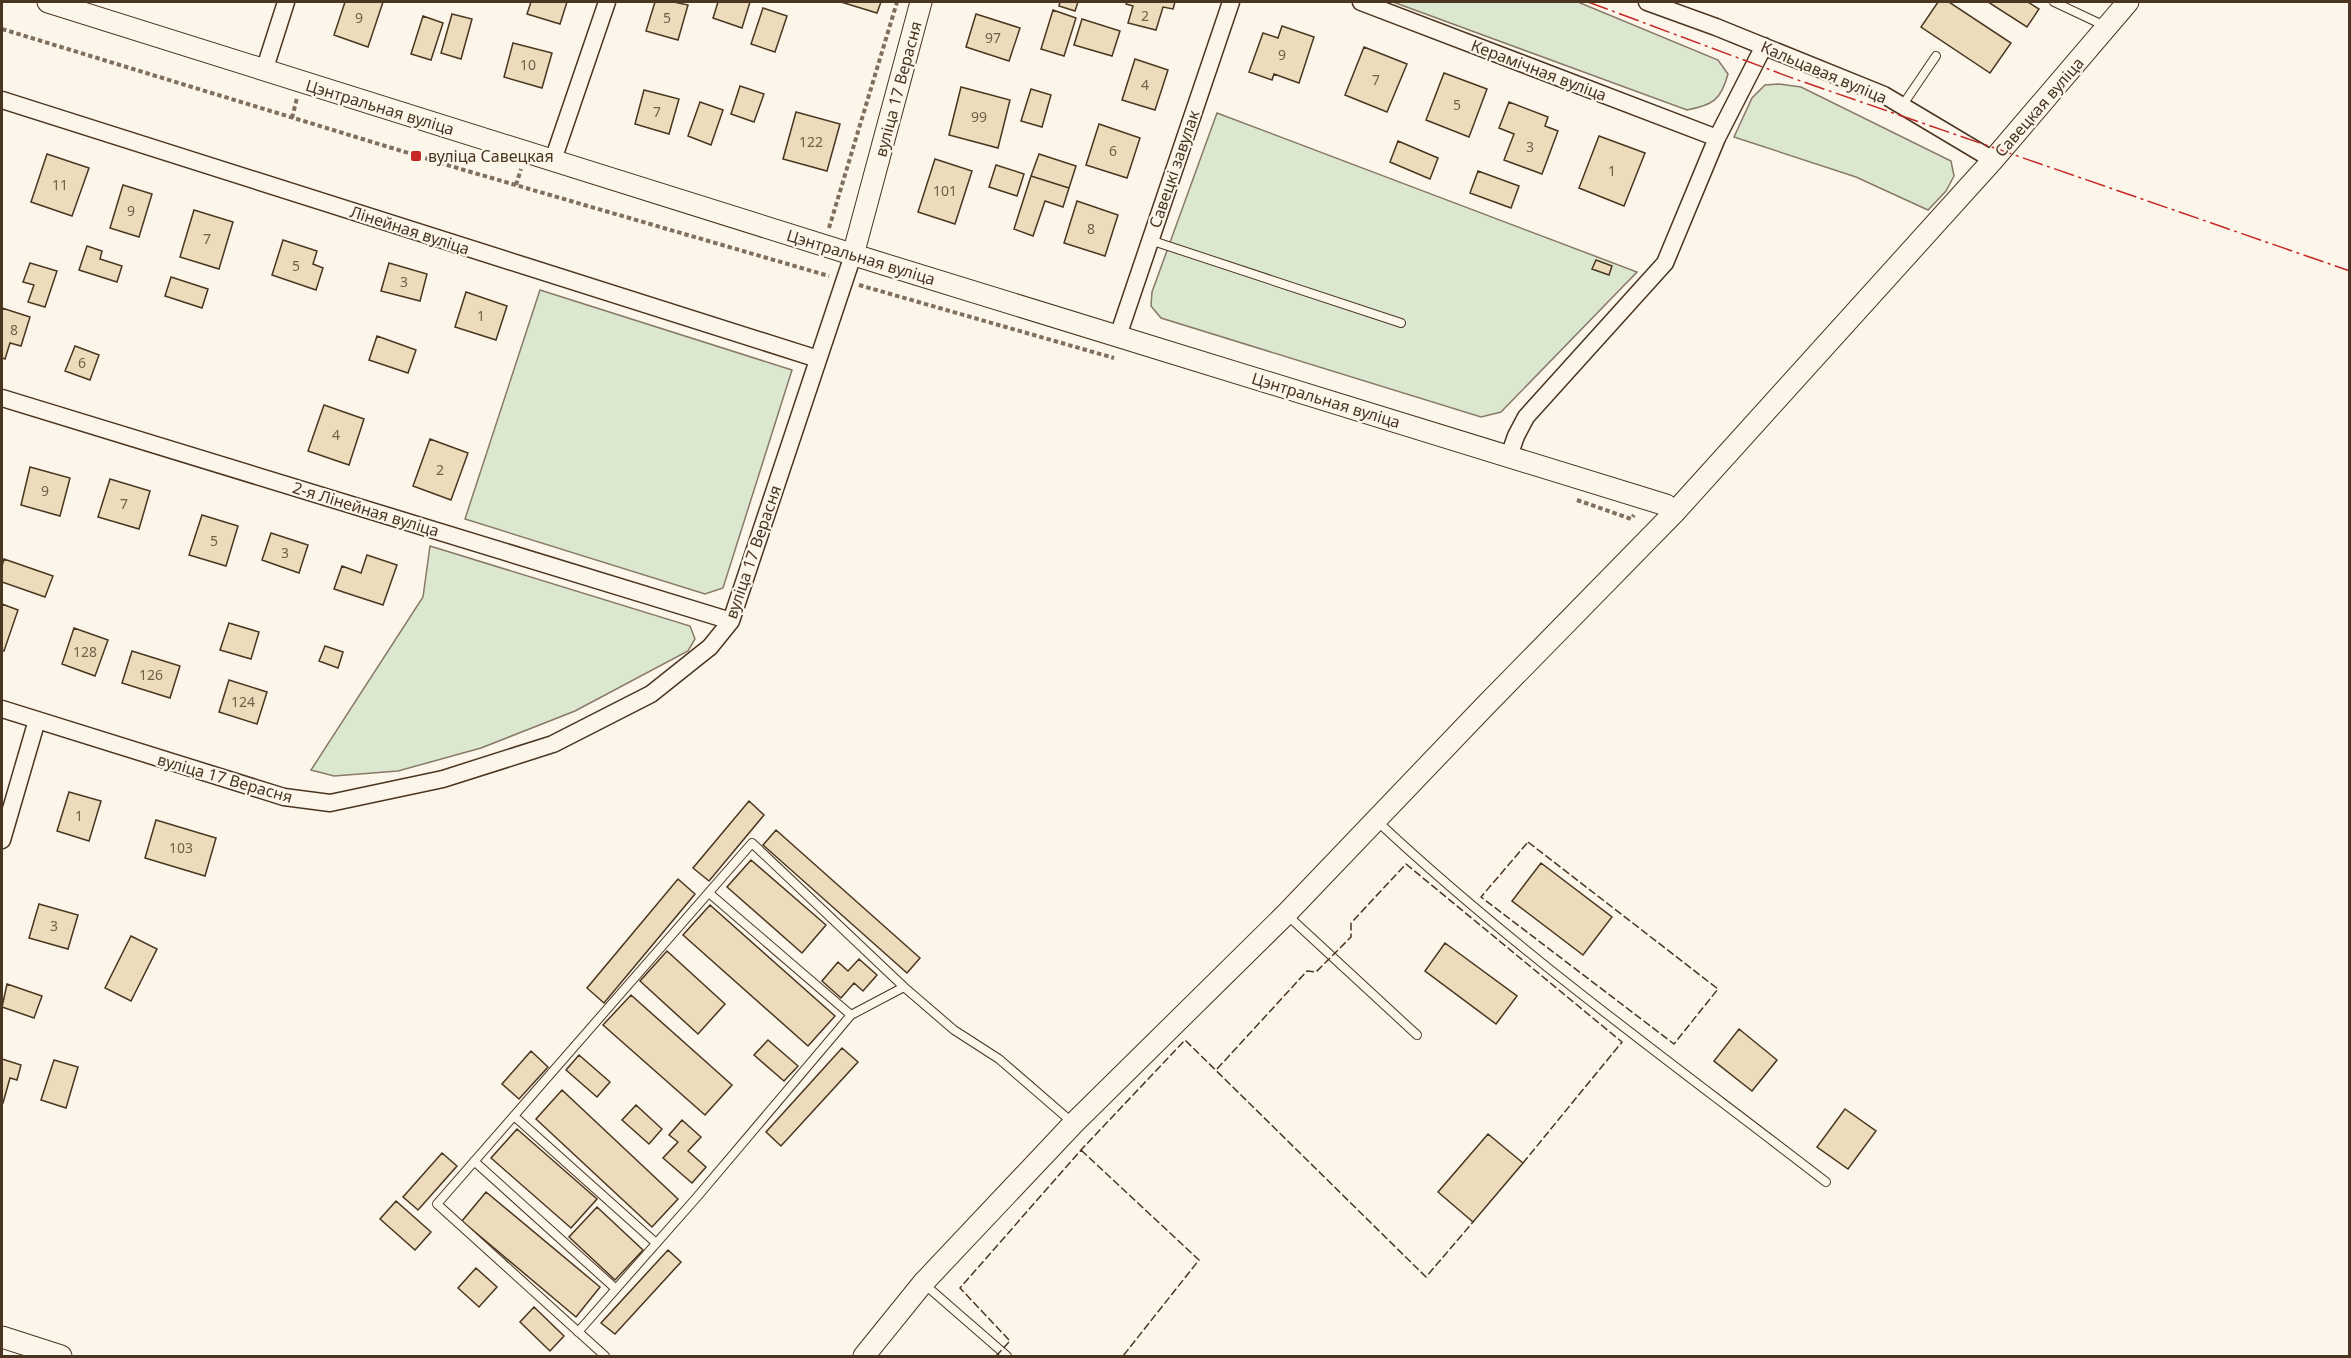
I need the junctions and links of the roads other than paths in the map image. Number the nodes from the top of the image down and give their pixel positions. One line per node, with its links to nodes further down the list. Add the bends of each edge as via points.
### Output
1 (48, 2): 13 (street, Цэнтральная вуліца)
2 (286, 2): 13 (street)
3 (607, 2): 17 (street)
4 (921, 2): 20 (street, вуліца 17 Верасня)
5 (1231, 2): 19 (street, Савецкі завулак)
6 (1361, 2): 16 (street, Керамічная вуліца)
7 (1647, 2): 11 (street, Кальцавая вуліца)
8 (2054, 2): 10 (lane)
9 (2124, 3): 10 (street, Савецкая вуліца)
10 (2108, 27): 18 (street, Савецкая вуліца)
11 (1764, 46): 15 (street, Кальцавая вуліца); 16 (street)
12 (1936, 56): 15 (lane)
13 (264, 71): 17 (street, Цэнтральная вуліца)
14 (2, 100): 23 (street, Лінейная вуліца)
15 (1902, 106): 18 (street, Кальцавая вуліца)
16 (1717, 138): 25 (street, via 1665,262 1526,417)
17 (553, 160): 20 (street, Цэнтральная вуліца)
18 (1993, 160): 26 (street, Савецкая вуліца)
19 (1150, 240): 21 (lane); 22 (street, Савецкі завулак)
20 (853, 255): 22 (street, Цэнтральная вуліца); 23 (street, вуліца 17 Верасня)
21 (1401, 323)
22 (1118, 336): 25 (street, Цэнтральная вуліца)
23 (818, 359): 27 (street, вуліца 17 Верасня)
24 (2, 398): 27 (street, 2-я Лінейная вуліца)
25 (1509, 456): 26 (street, Цэнтральная вуліца, via 1666,506)
26 (1674, 513): 30 (street, Савецкая вуліца)
27 (730, 621): 29 (street, вуліца 17 Верасня, via 710,647 651,694 553,744 443,779 330,803 284,797)
28 (2, 709): 29 (street, вуліца 17 Верасня)
29 (37, 720): 31 (street)
30 (1377, 821): 33 (street, Савецкая вуліца); 40 (lane, via 1439,878 1553,970)
31 (2, 840)
32 (709, 893): 34 (lane, via 752,843); 35 (lane); 37 (lane)
33 (1286, 914): 36 (lane); 38 (street, Савецкая вуліца)
34 (904, 987): 35 (lane); 38 (lane, via 954,1030 999,1059)
35 (851, 1015): 41 (lane)
36 (1417, 1035)
37 (514, 1116): 39 (lane); 41 (lane)
38 (1074, 1123): 42 (street, Савецкая вуліца)
39 (474, 1161): 43 (lane); 44 (lane, via 437,1204)
40 (1826, 1182)
41 (656, 1244): 43 (lane)
42 (923, 1283): 48 (street, Савецкая вуліца); 49 (lane)
43 (616, 1289): 44 (lane)
44 (578, 1332): 47 (lane)
45 (2, 1337): 46 (street)
46 (61, 1356)
47 (605, 1356)
48 (864, 1356)
49 (1007, 1356)

